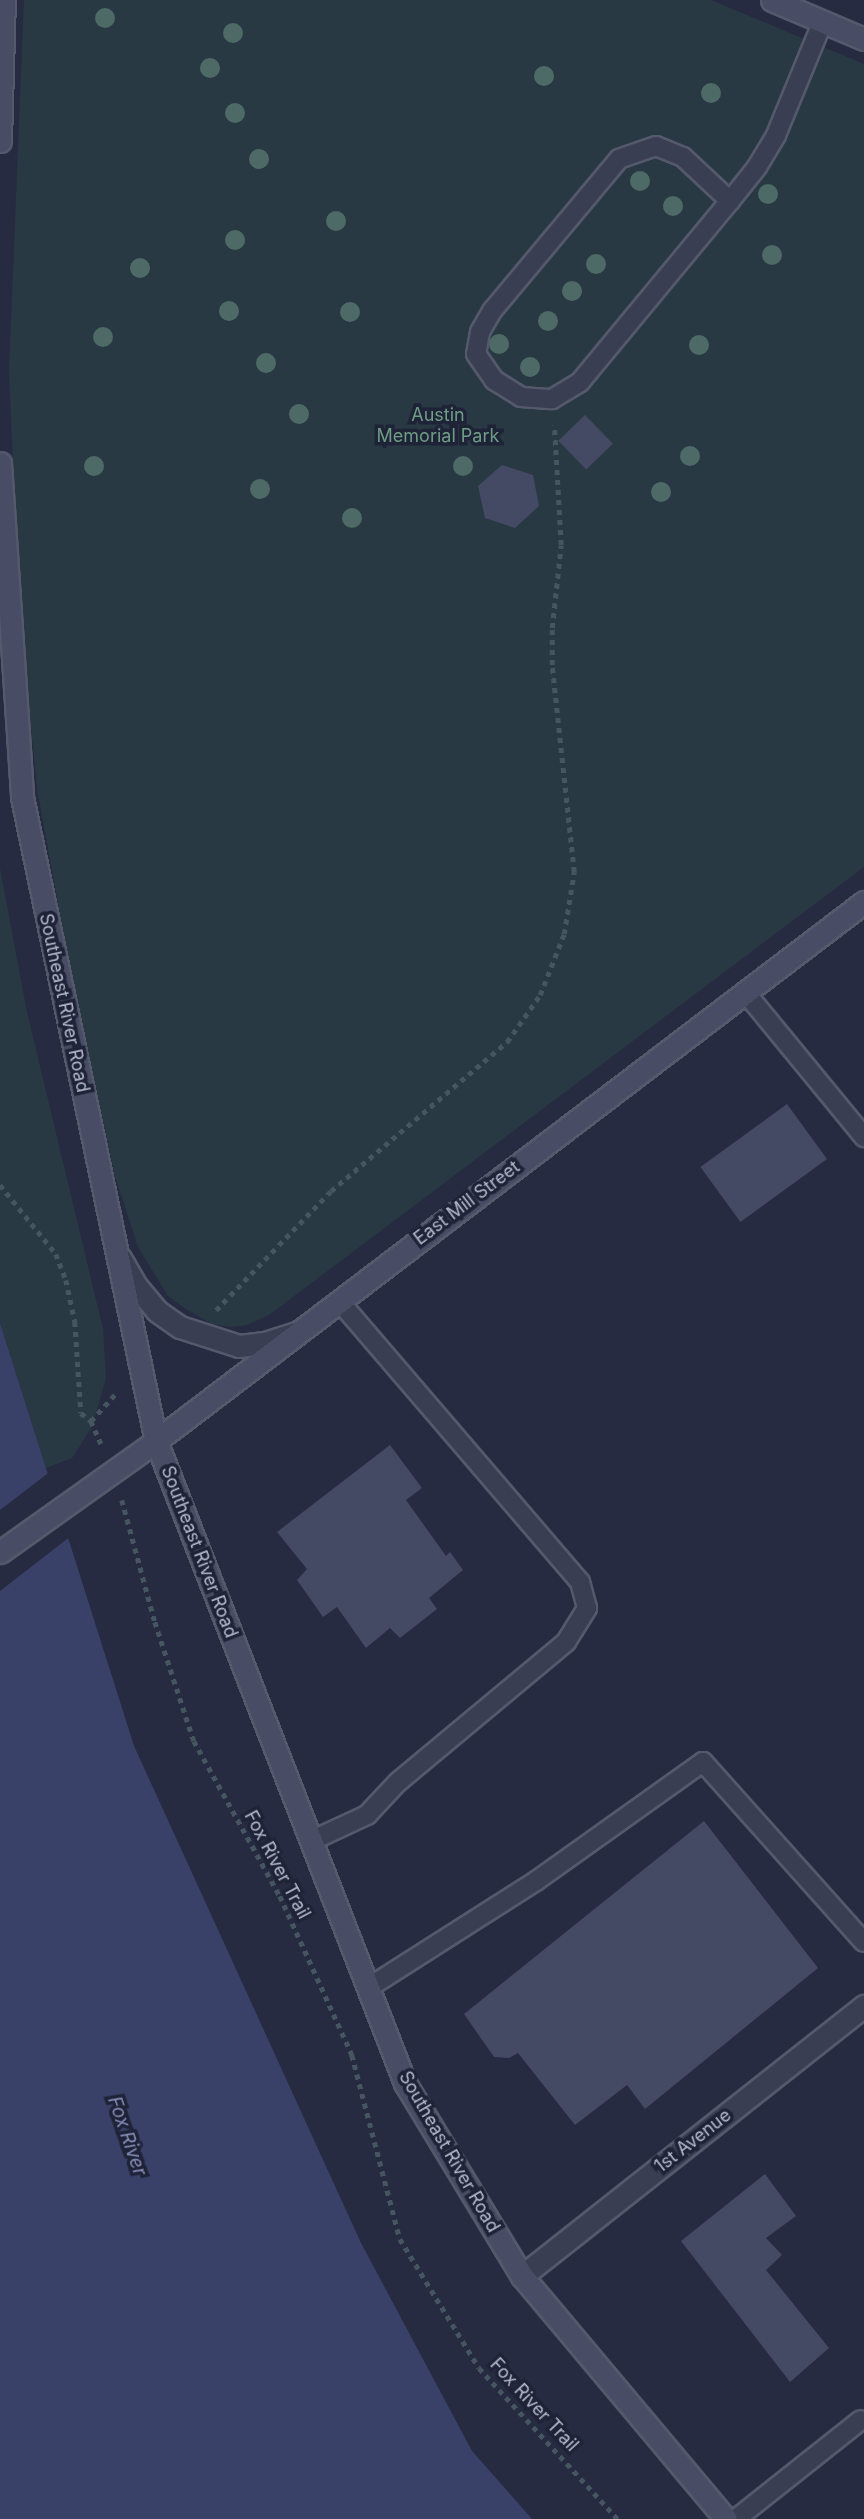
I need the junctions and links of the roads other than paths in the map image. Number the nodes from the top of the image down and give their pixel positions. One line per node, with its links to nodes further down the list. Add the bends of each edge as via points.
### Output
1 (4, 0): 5 (street)
2 (772, 0): 3 (street)
3 (823, 21): 4 (street); 6 (lane, via 776,135)
4 (864, 39)
5 (0, 141)
6 (730, 201): 6 (lane, via 683,158 656,146 619,159 492,311 480,332 476,354 494,380 521,397 552,399 580,382)
7 (0, 463): 11 (street, Southeast River Road, via 22,797)
8 (864, 902): 9 (street, East Mill Street)
9 (746, 992): 10 (lane); 12 (street, East Mill Street)
10 (864, 1137)
11 (116, 1252): 13 (street, via 158,1311 189,1331 239,1346); 14 (street, Southeast River Road)
12 (339, 1301): 13 (street, East Mill Street); 16 (lane, via 580,1582 587,1608 566,1642 398,1782 367,1815)
13 (297, 1333): 14 (street, East Mill Street)
14 (156, 1441): 15 (street, East Mill Street); 16 (street, Southeast River Road)
15 (0, 1552)
16 (311, 1841): 18 (street, Southeast River Road)
17 (864, 1942): 18 (lane, via 703,1762 536,1881)
18 (368, 1988): 20 (street, Southeast River Road, via 405,2083)
19 (864, 2006): 20 (street, 1st Avenue)
20 (522, 2276): 22 (street, Southeast River Road)
21 (861, 2420): 23 (lane)
22 (726, 2519)
23 (736, 2519)

